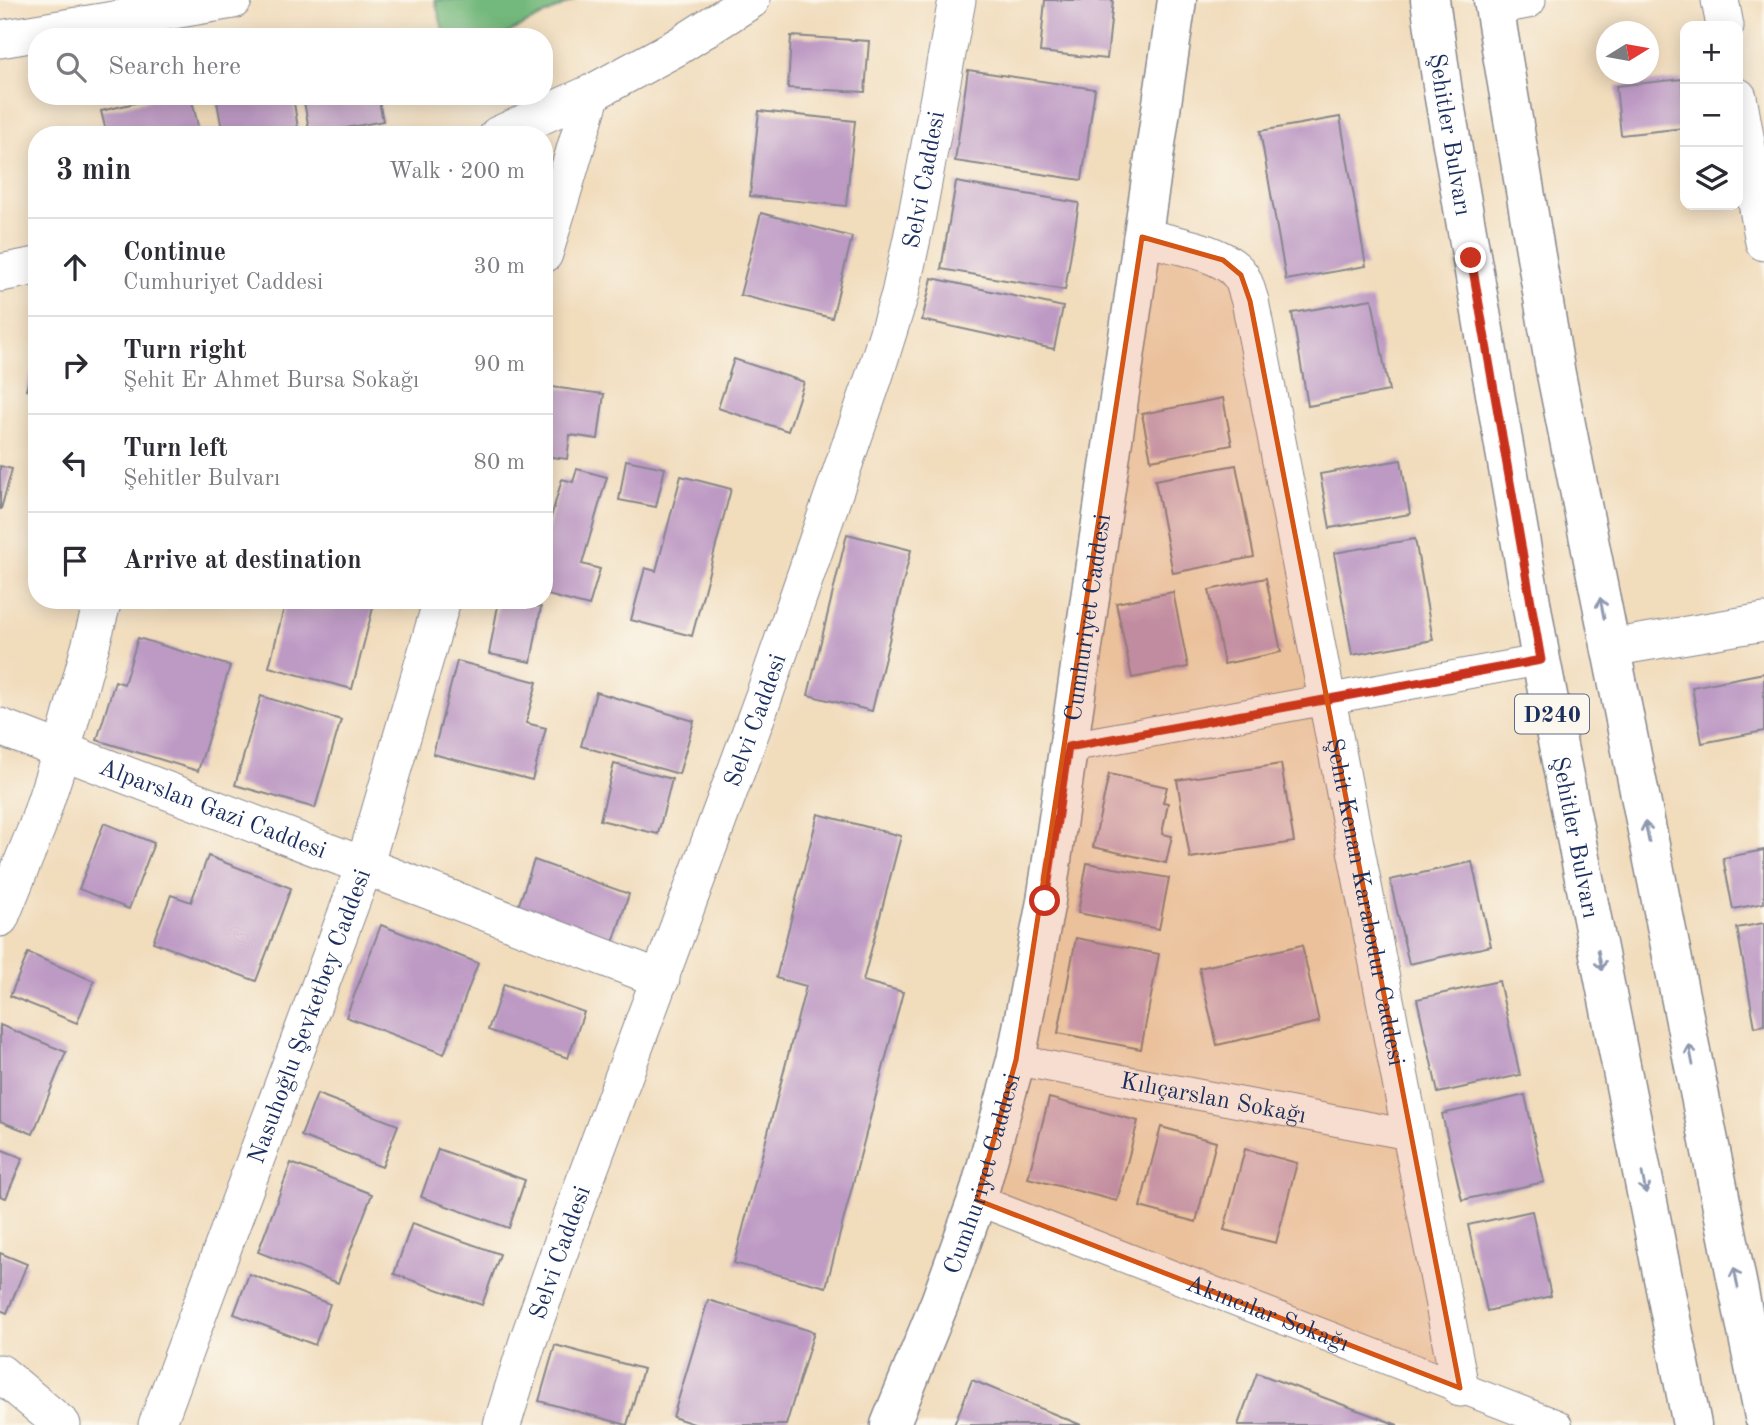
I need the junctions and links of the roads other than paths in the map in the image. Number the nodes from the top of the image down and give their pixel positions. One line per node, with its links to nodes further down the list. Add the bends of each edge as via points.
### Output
1 (233, 0): 9 (street)
2 (751, 0): 12 (street)
3 (957, 0): 31 (street, Selvi Caddesi, via 900,294 774,667)
4 (1177, 0): 16 (main road, Cumhuriyet Caddesi)
5 (1430, 0): 24 (main road, Şehitler Bulvarı / D240)
6 (1720, 0): 8 (street)
7 (1504, 2): 23 (main road, D240, one-way to 7, via 1555,369)
8 (1724, 21)
9 (66, 28)
10 (28, 34): 11 (street)
11 (0, 39)
12 (592, 93): 14 (street); 15 (street)
13 (1743, 125): 17 (street)
14 (518, 126)
15 (553, 224)
16 (1142, 237): 25 (street, Şehit Kenan Karabodur Caddesi, via 1203,252 1223,260 1241,275 1250,301); 27 (main road, Cumhuriyet Caddesi)
17 (1764, 242)
18 (28, 268): 19 (street)
19 (0, 273)
20 (101, 609): 28 (street)
21 (439, 609): 29 (street, Nasuhoğlu Şevketbey Caddesi)
22 (1764, 622): 23 (street)
23 (1610, 648): 37 (main road, D240, one-way to 23)
24 (1541, 660): 25 (street); 43 (main road, Şehitler Bulvarı / D240, one-way to 43)
25 (1327, 700): 27 (street); 33 (street, Şehit Kenan Karabodur Caddesi)
26 (0, 727): 28 (street, Alparslan Gazi Caddesi)
27 (1068, 747): 32 (main road, Cumhuriyet Caddesi)
28 (62, 750): 29 (street, Alparslan Gazi Caddesi); 30 (street)
29 (364, 867): 31 (street, Alparslan Gazi Caddesi); 39 (street, Nasuhoğlu Şevketbey Caddesi)
30 (0, 918)
31 (661, 979): 40 (street, Selvi Caddesi, via 568,1228)
32 (1016, 1060): 33 (street, Kılıçarslan Sokağı); 34 (main road, Cumhuriyet Caddesi)
33 (1411, 1135): 36 (street, Şehit Kenan Karabodur Caddesi)
34 (977, 1200): 36 (street, Akıncılar Sokağı); 41 (main road, Cumhuriyet Caddesi)
35 (0, 1373): 38 (street)
36 (1460, 1388): 42 (street, Akıncılar Sokağı)
37 (1763, 1404)
38 (62, 1425)
39 (157, 1425)
40 (502, 1425)
41 (890, 1425)
42 (1557, 1425)
43 (1692, 1425)

